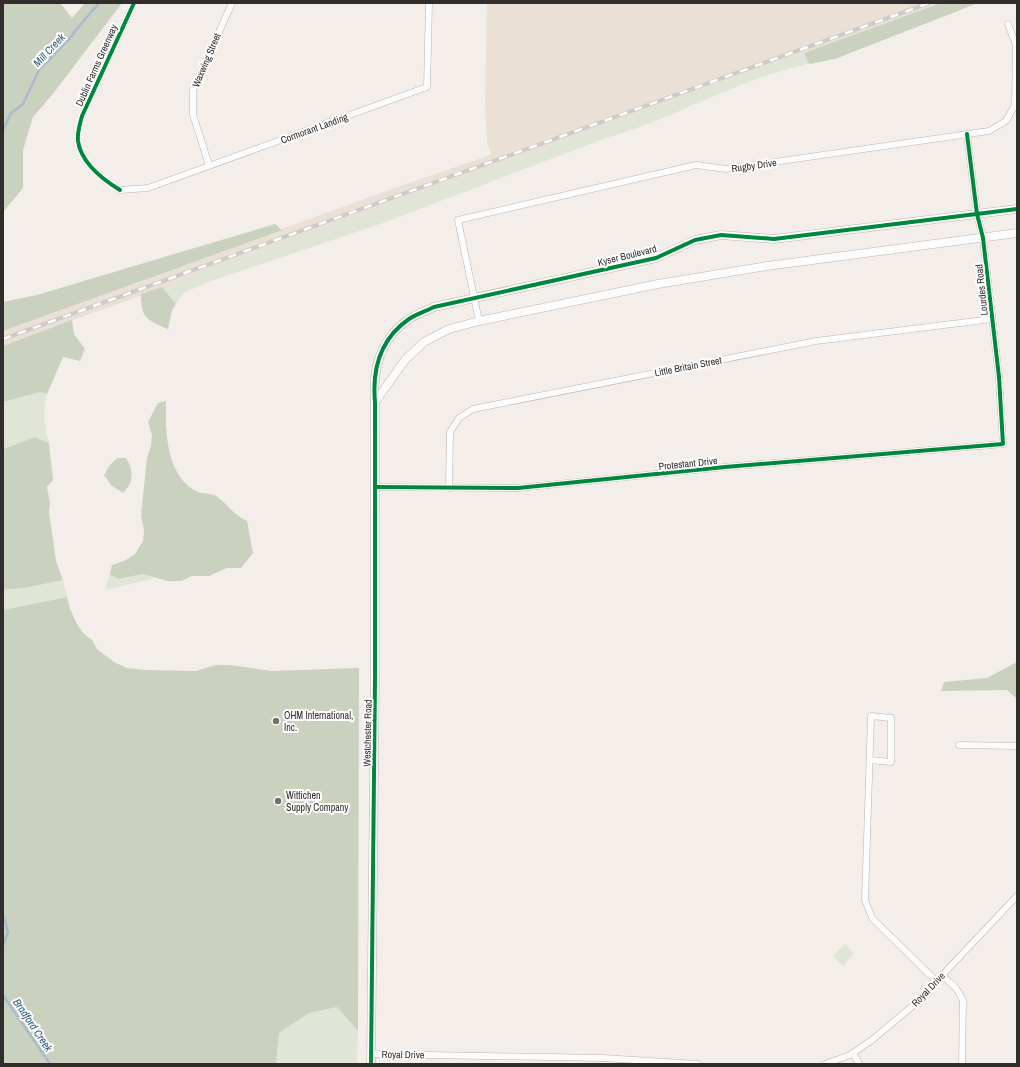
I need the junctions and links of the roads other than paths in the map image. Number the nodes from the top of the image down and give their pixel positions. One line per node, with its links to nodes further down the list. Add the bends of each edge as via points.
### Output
1 (232, 3): 5 (street, Waxwing Street, via 193,90 193,115)
2 (430, 3): 5 (street, Cormorant Landing, via 427,88)
3 (1008, 24): 4 (street, Rugby Drive, via 1016,45 1015,105 1006,121 989,131)
4 (967, 134): 8 (street, Lourdes Road); 11 (street, Rugby Drive, via 726,169 696,165 458,220)
5 (209, 165): 6 (street, Cormorant Landing, via 148,188)
6 (120, 190)
7 (1017, 209): 8 (street, Kyser Boulevard)
8 (977, 214): 10 (street, Lourdes Road); 11 (street, Kyser Boulevard, via 774,239 721,235 701,238 656,258)
9 (1017, 233): 10 (street)
10 (983, 238): 12 (street, Lourdes Road); 13 (street, via 767,266 658,284)
11 (475, 298): 13 (street, Rugby Drive); 14 (street, Kyser Boulevard, via 434,307 409,319 392,334 377,360 373,382)
12 (992, 319): 15 (street, Lourdes Road, via 999,377); 17 (street, Little Britain Street, via 816,340 473,409 459,418 450,432)
13 (479, 321): 14 (street, via 449,329 424,342 405,360)
14 (375, 402): 16 (street, Westchester Road)
15 (1002, 444): 17 (street, Protestant Drive, via 725,467 518,488)
16 (375, 487): 17 (street, Protestant Drive); 25 (street, Westchester Road)
17 (449, 488)
18 (959, 745): 19 (street)
19 (1017, 746)
20 (870, 760): 20 (street, via 871,716 891,718 891,762); 23 (street, via 866,900 872,918)
21 (1017, 896): 22 (street, Royal Drive)
22 (942, 975): 23 (street, Royal Drive); 31 (street, via 956,988 963,1000)
23 (936, 981): 24 (street, Royal Drive, via 903,1014)
24 (853, 1053): 29 (street, Royal Drive); 30 (street)
25 (371, 1054): 26 (street, Royal Drive); 27 (street, Westchester Road)
26 (634, 1062): 28 (street, Royal Drive)
27 (371, 1064)
28 (698, 1064)
29 (825, 1064)
30 (859, 1064)
31 (962, 1064)

